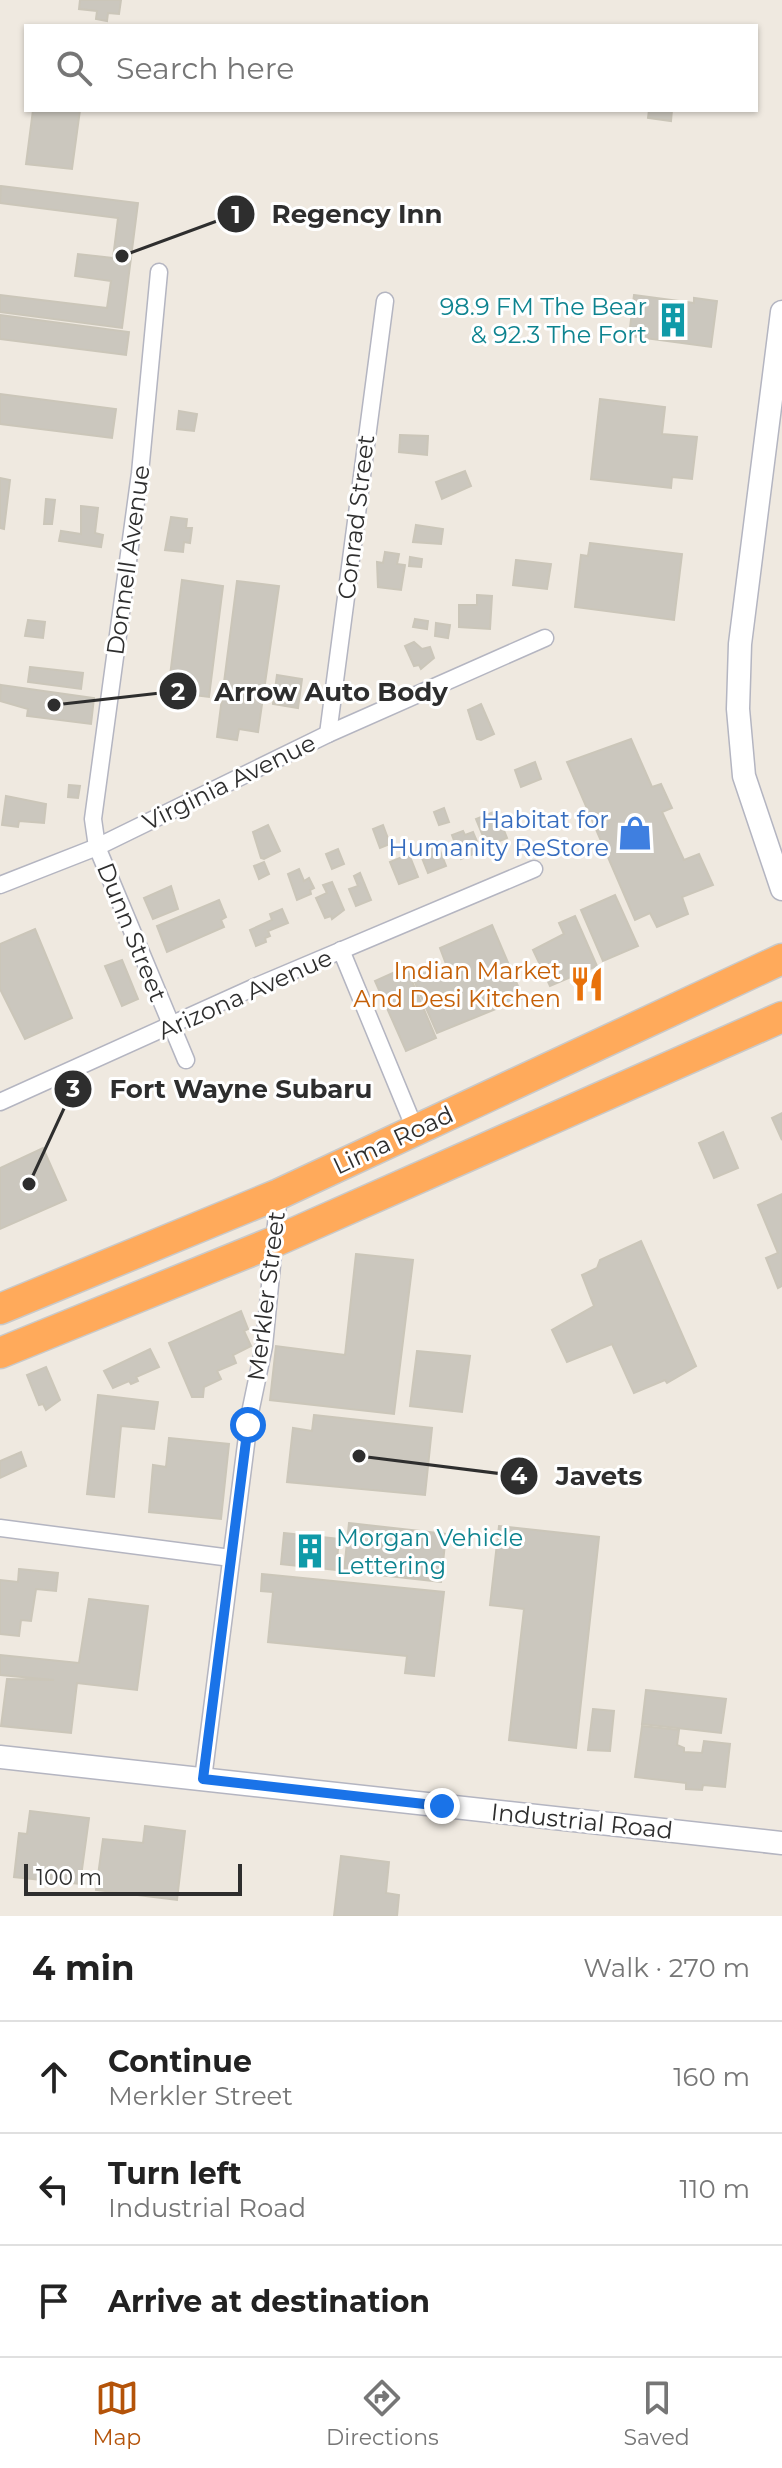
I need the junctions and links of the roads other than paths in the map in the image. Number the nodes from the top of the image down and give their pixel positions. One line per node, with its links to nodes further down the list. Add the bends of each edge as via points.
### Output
1 (159, 272): 6 (street, Donnell Avenue, via 140,473 93,819)
2 (385, 301): 5 (street, Conrad Street)
3 (782, 312): 9 (street, via 740,644 738,709 744,776)
4 (545, 638): 5 (street, Virginia Avenue)
5 (328, 734): 6 (street, Virginia Avenue)
6 (97, 847): 8 (street, Virginia Avenue); 13 (street, Dunn Street)
7 (534, 869): 10 (street, Arizona Avenue)
8 (0, 885)
9 (782, 889)
10 (341, 950): 13 (street, Arizona Avenue); 16 (street)
11 (782, 959): 16 (highway, Lima Road)
12 (782, 1017): 18 (highway, Lima Road)
13 (172, 1027): 14 (street, Dunn Street); 15 (street, Arizona Avenue)
14 (186, 1060)
15 (0, 1102)
16 (415, 1129): 17 (highway, Lima Road)
17 (279, 1194): 18 (street, Merkler Street); 19 (highway, Lima Road)
18 (276, 1241): 20 (highway, Lima Road); 22 (street, Merkler Street)
19 (0, 1309)
20 (0, 1353)
21 (0, 1528): 22 (street)
22 (231, 1558): 24 (street, Merkler Street)
23 (0, 1757): 24 (street, Industrial Road)
24 (203, 1779): 25 (street, Industrial Road)
25 (782, 1843)

